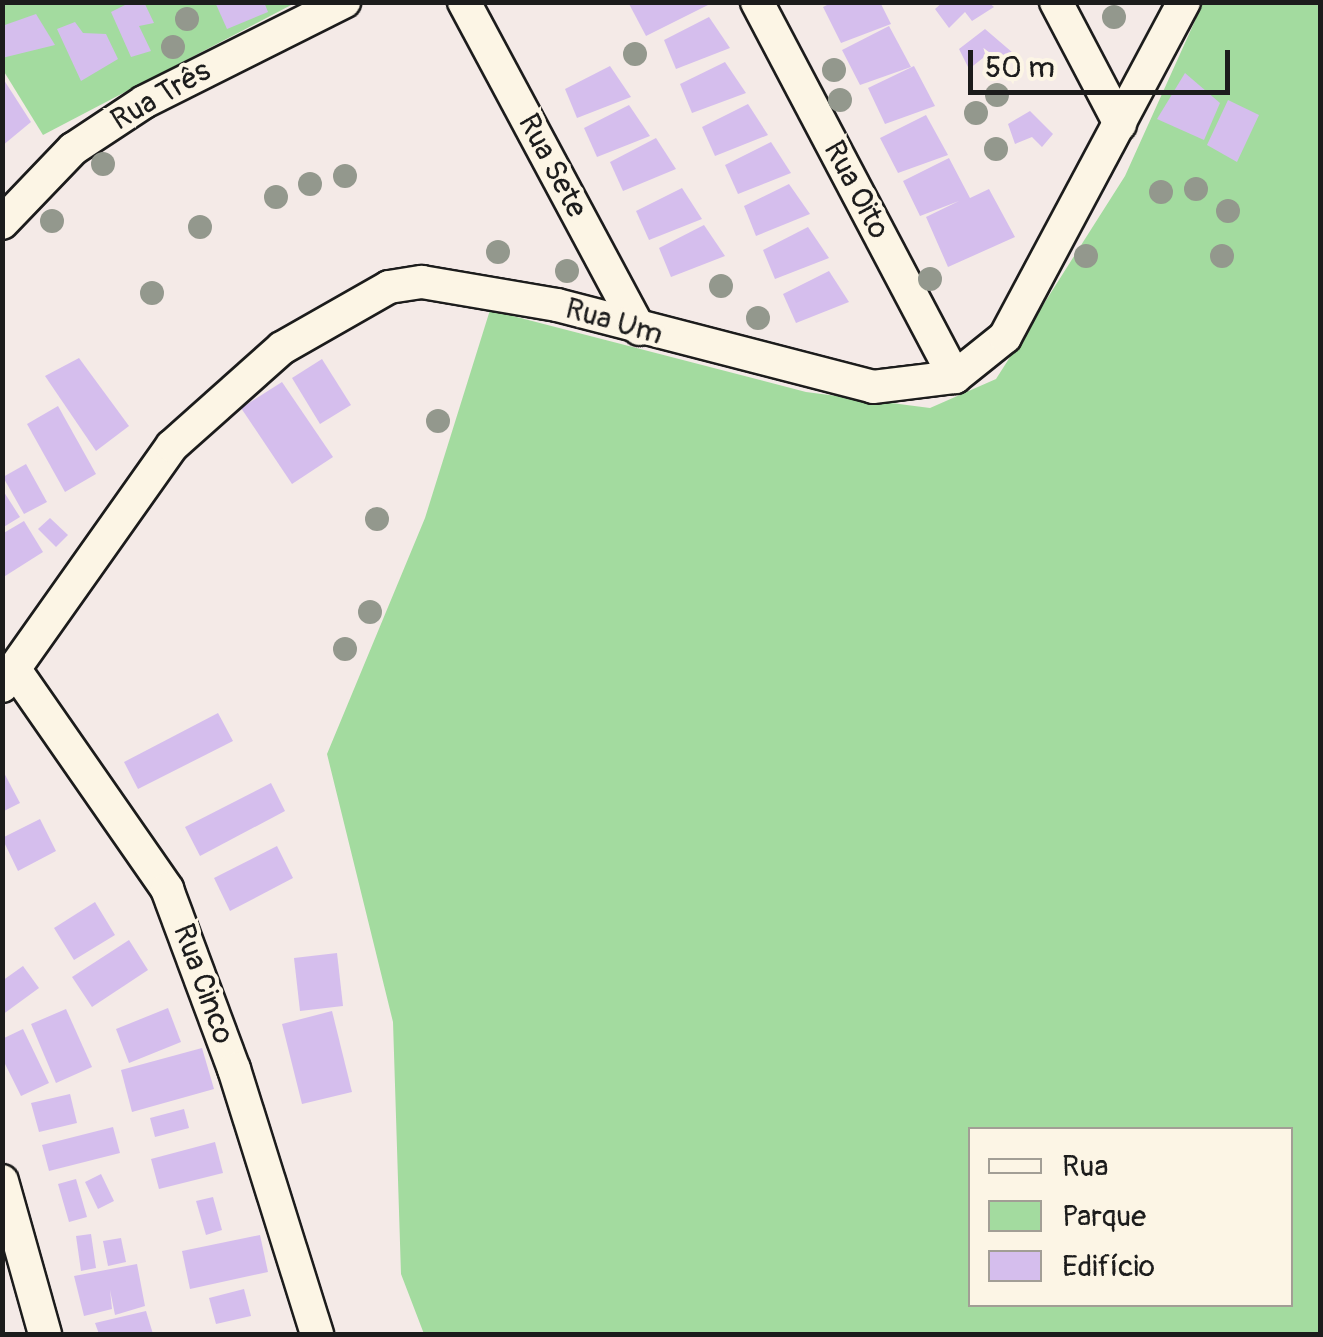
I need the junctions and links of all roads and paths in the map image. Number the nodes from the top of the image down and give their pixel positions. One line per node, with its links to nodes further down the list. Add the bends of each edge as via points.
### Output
1 (344, 2): 7 (street, Rua Três, via 144,102 73,149)
2 (464, 2): 8 (street, Rua Sete)
3 (758, 2): 9 (street, Rua Oito)
4 (1056, 2): 6 (street)
5 (1184, 2): 6 (street)
6 (1120, 124): 9 (street, via 1005,338)
7 (2, 223)
8 (639, 329): 9 (street, Rua Um, via 872,387); 10 (street, Rua Um, via 557,306 422,282 356,304 282,348 172,446 126,502)
9 (954, 378)
10 (9, 678): 13 (street, Rua Cinco, via 167,889 234,1068)
11 (2, 1180): 12 (street)
12 (45, 1334)
13 (317, 1334)

